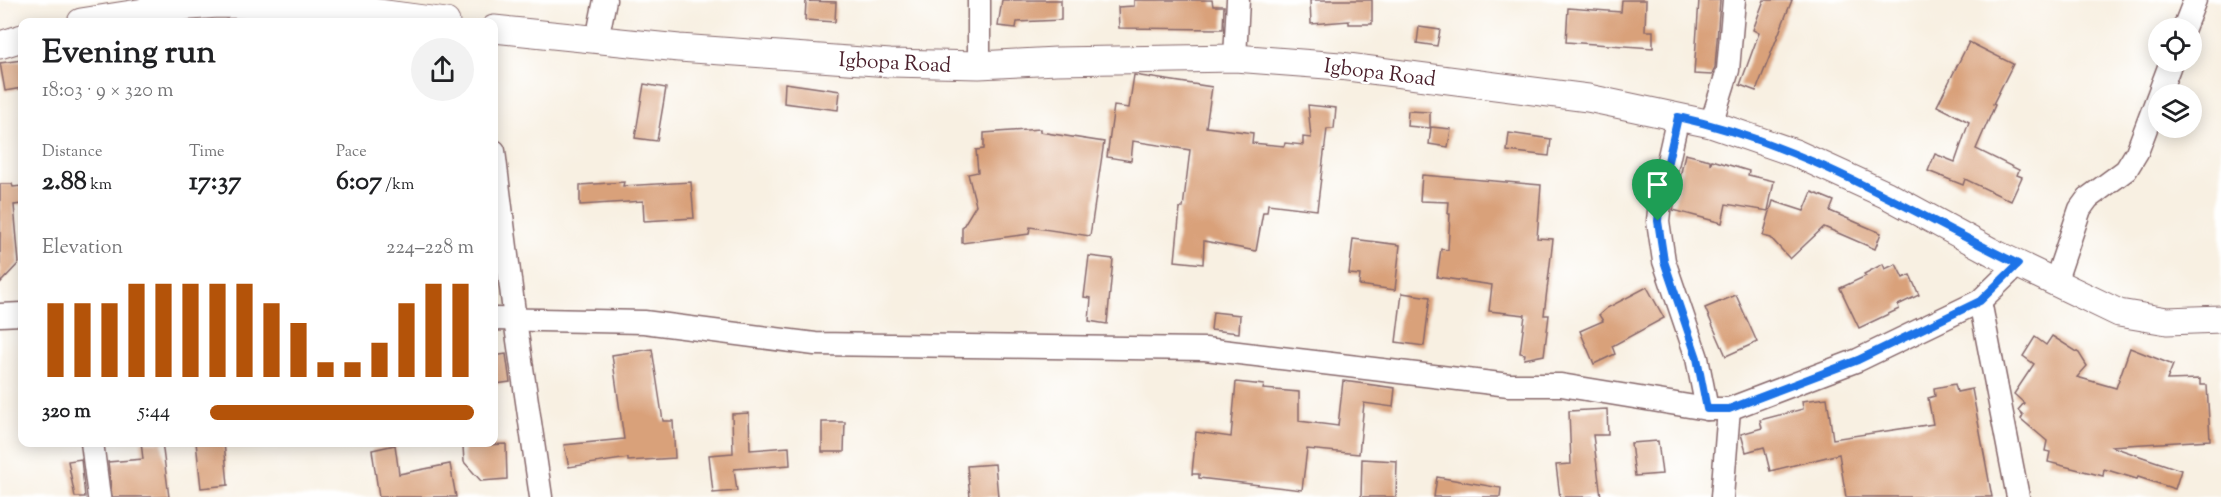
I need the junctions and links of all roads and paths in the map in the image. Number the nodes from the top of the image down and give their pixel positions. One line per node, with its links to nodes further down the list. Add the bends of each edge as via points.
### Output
1 (605, 0): 11 (street)
2 (979, 0): 14 (street)
3 (1238, 0): 13 (street)
4 (1734, 0): 17 (street, via 1728,70)
5 (2195, 0): 8 (street)
6 (106, 18): 7 (street, via 218,4 326,6)
7 (416, 18)
8 (2188, 18)
9 (498, 29): 11 (street, Igbopa Road)
10 (18, 39): 12 (street)
11 (597, 40): 14 (street, Igbopa Road, via 878,62)
12 (0, 45)
13 (1235, 58): 14 (street, Igbopa Road); 16 (street, Igbopa Road, via 1340,66 1587,98)
14 (979, 65)
15 (2167, 72): 20 (street, via 2137,152 2126,170 2080,208)
16 (1678, 117): 17 (street, Igbopa Road); 26 (street, via 1658,221 1664,261)
17 (1711, 124): 19 (street, Igbopa Road, via 1805,158 1887,195)
18 (498, 219): 24 (street)
19 (2018, 264): 20 (street, Igbopa Road); 21 (street)
20 (2055, 283): 25 (street, Igbopa Road, via 2120,313 2168,321)
21 (1980, 301): 26 (street, via 1858,360); 31 (street)
22 (18, 314): 23 (street)
23 (0, 315)
24 (504, 320): 26 (street, via 644,322 815,344 1205,349 1509,385 1561,384); 29 (street)
25 (2221, 320)
26 (1718, 409): 30 (street)
27 (93, 447): 28 (street)
28 (99, 497)
29 (541, 497)
30 (1722, 497)
31 (2018, 497)

